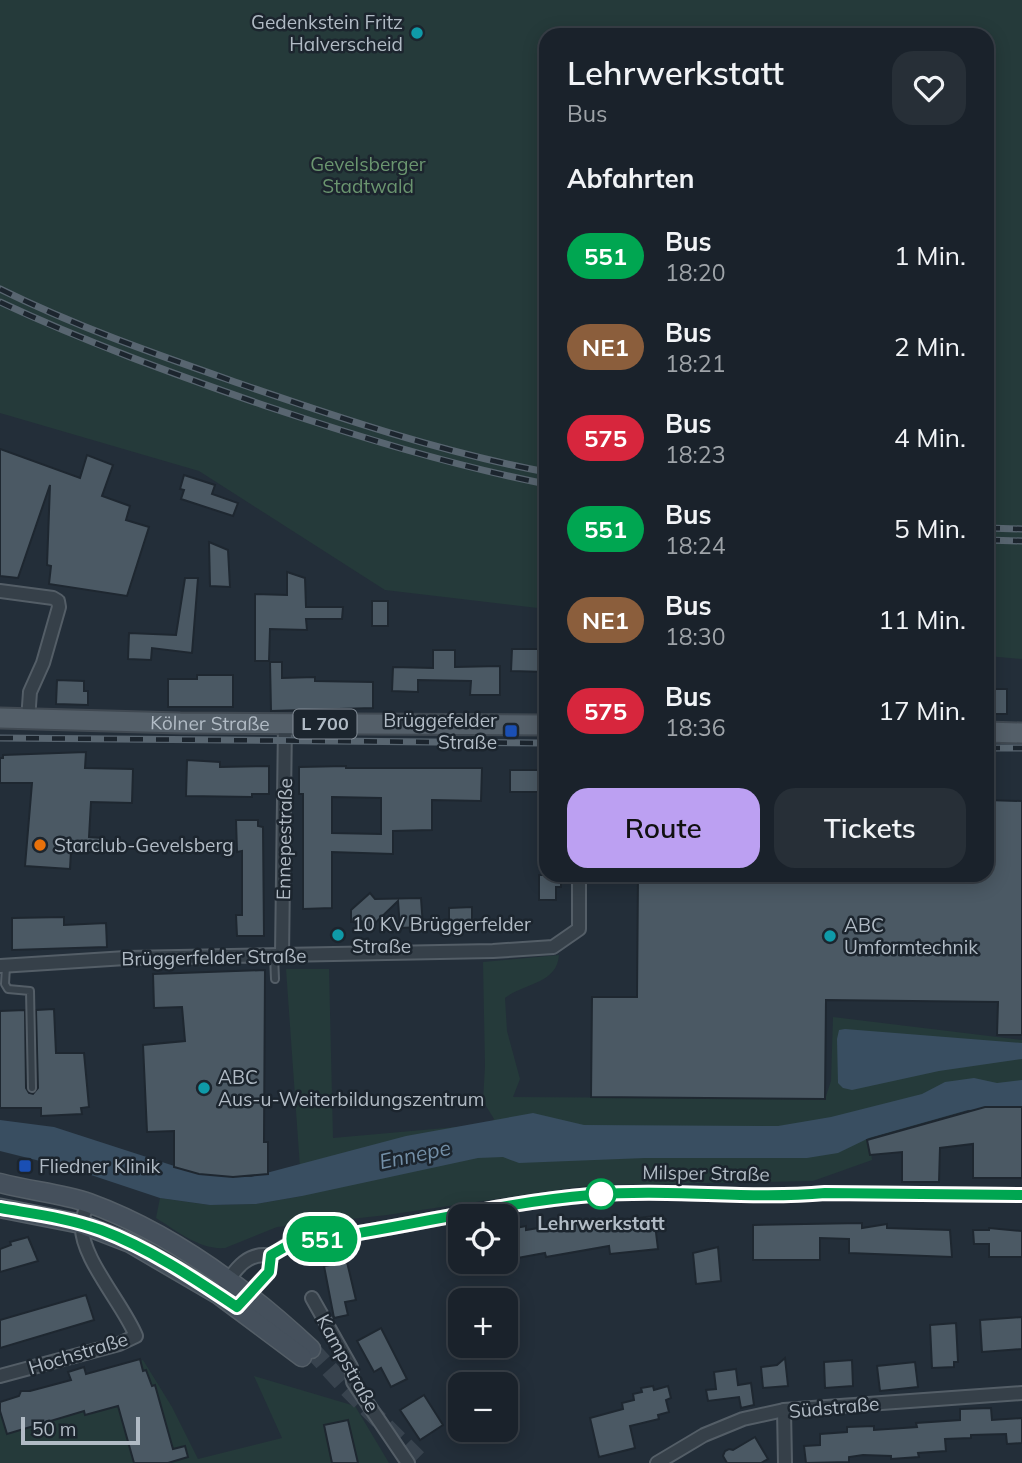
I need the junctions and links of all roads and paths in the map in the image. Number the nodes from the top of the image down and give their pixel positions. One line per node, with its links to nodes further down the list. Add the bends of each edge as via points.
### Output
1 (0, 591): 3 (street, via 58,601 43,663 30,692)
2 (0, 718): 3 (main road, Kölner Straße / L 700)
3 (28, 720): 4 (main road, Kölner Straße / L 700)
4 (285, 723): 5 (main road, Kölner Straße / L 700); 9 (street, Ennepestraße)
5 (539, 725)
6 (994, 732): 7 (main road)
7 (1022, 733)
8 (579, 882): 9 (street, Brüggerfelder Straße, via 579,929 552,947)
9 (278, 955): 10 (street, Brüggerfelder Straße); 11 (lane)
10 (3, 966): 12 (lane, via 8,989 30,991)
11 (275, 979)
12 (32, 1088)
13 (0, 1183): 15 (main road)
14 (1022, 1195): 18 (street, Milsper Straße, via 592,1195 307,1241)
15 (88, 1203): 17 (street); 19 (main road, via 150,1232)
16 (0, 1208): 17 (main road)
17 (81, 1224): 19 (main road); 23 (street, Hochstraße, via 102,1278 136,1336)
18 (271, 1255): 19 (street, Milsper Straße, via 260,1253 245,1259); 21 (street, via 269,1272)
19 (223, 1287): 21 (main road)
20 (312, 1298): 26 (street, Kampstraße, via 351,1367 353,1382)
21 (243, 1300): 22 (main road)
22 (306, 1353)
23 (0, 1376)
24 (1022, 1393): 25 (street, Südstraße)
25 (784, 1410): 27 (street, Südstraße, via 743,1419 704,1435); 28 (street)
26 (408, 1463)
27 (657, 1463)
28 (785, 1463)

